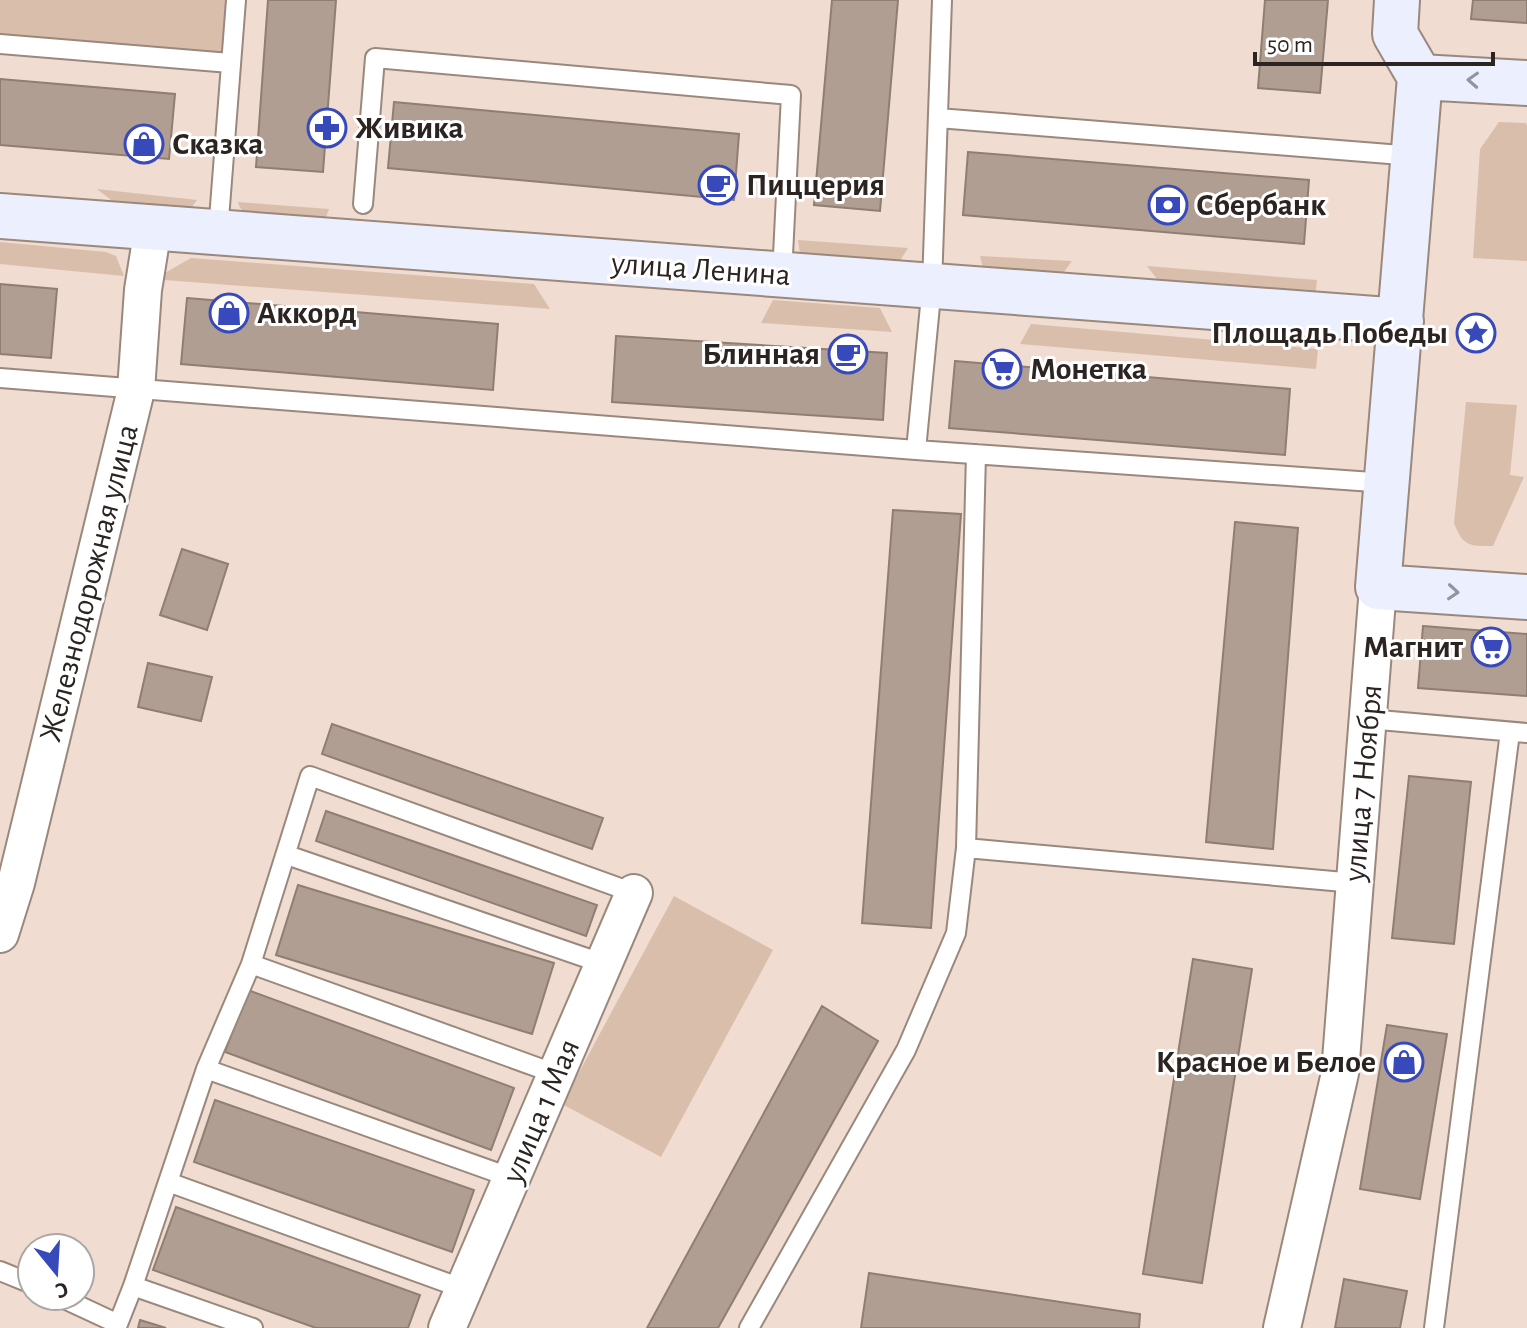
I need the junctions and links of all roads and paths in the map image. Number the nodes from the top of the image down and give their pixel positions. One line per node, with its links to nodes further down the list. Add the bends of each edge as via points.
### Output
1 (236, 0): 5 (lane)
2 (942, 0): 8 (lane)
3 (1397, 0): 6 (main road, via 1395,34)
4 (0, 44): 5 (lane)
5 (230, 63): 13 (lane)
6 (1420, 77): 7 (main road, one-way to 6); 9 (main road, улица 7 Ноября)
7 (1527, 83)
8 (938, 118): 9 (lane); 15 (lane)
9 (1414, 156): 16 (main road, улица 7 Ноября)
10 (363, 204): 14 (lane, via 375,58 791,95)
11 (0, 216): 12 (main road, улица Ленина)
12 (153, 228): 13 (main road, улица Ленина); 18 (street, Железнодорожная улица)
13 (218, 234): 14 (main road, улица Ленина)
14 (782, 275): 15 (main road, улица Ленина)
15 (932, 285): 16 (main road, улица Ленина); 19 (lane)
16 (1401, 321): 21 (main road, улица 7 Ноября)
17 (0, 378): 18 (lane)
18 (136, 390): 19 (lane); 30 (street, Железнодорожная улица)
19 (916, 450): 20 (lane)
20 (976, 454): 21 (lane); 26 (lane)
21 (1387, 483): 22 (main road, улица 7 Ноября)
22 (1378, 587): 23 (main road, one-way to 23); 24 (street, улица 7 Ноября)
23 (1527, 597)
24 (1368, 719): 25 (lane); 28 (street, улица 7 Ноября)
25 (1518, 733): 45 (lane)
26 (966, 848): 28 (lane); 43 (lane, via 956,933 906,1050)
27 (287, 855): 29 (lane, via 310,776); 31 (lane); 32 (lane)
28 (1355, 883): 44 (street, улица 7 Ноября, via 1340,1073)
29 (634, 893): 32 (street, улица 1 Мая)
30 (0, 934)
31 (251, 964): 33 (lane); 34 (lane)
32 (604, 964): 34 (street, улица 1 Мая)
33 (206, 1069): 35 (lane); 36 (lane)
34 (556, 1074): 35 (street, улица 1 Мая)
35 (512, 1178): 38 (street, улица 1 Мая)
36 (168, 1182): 37 (lane); 38 (lane)
37 (133, 1286): 40 (lane); 41 (lane)
38 (464, 1289): 42 (street, улица 1 Мая)
39 (89, 1312): 40 (lane)
40 (117, 1326)
41 (253, 1328)
42 (447, 1328)
43 (749, 1328)
44 (1282, 1328)
45 (1434, 1328)

